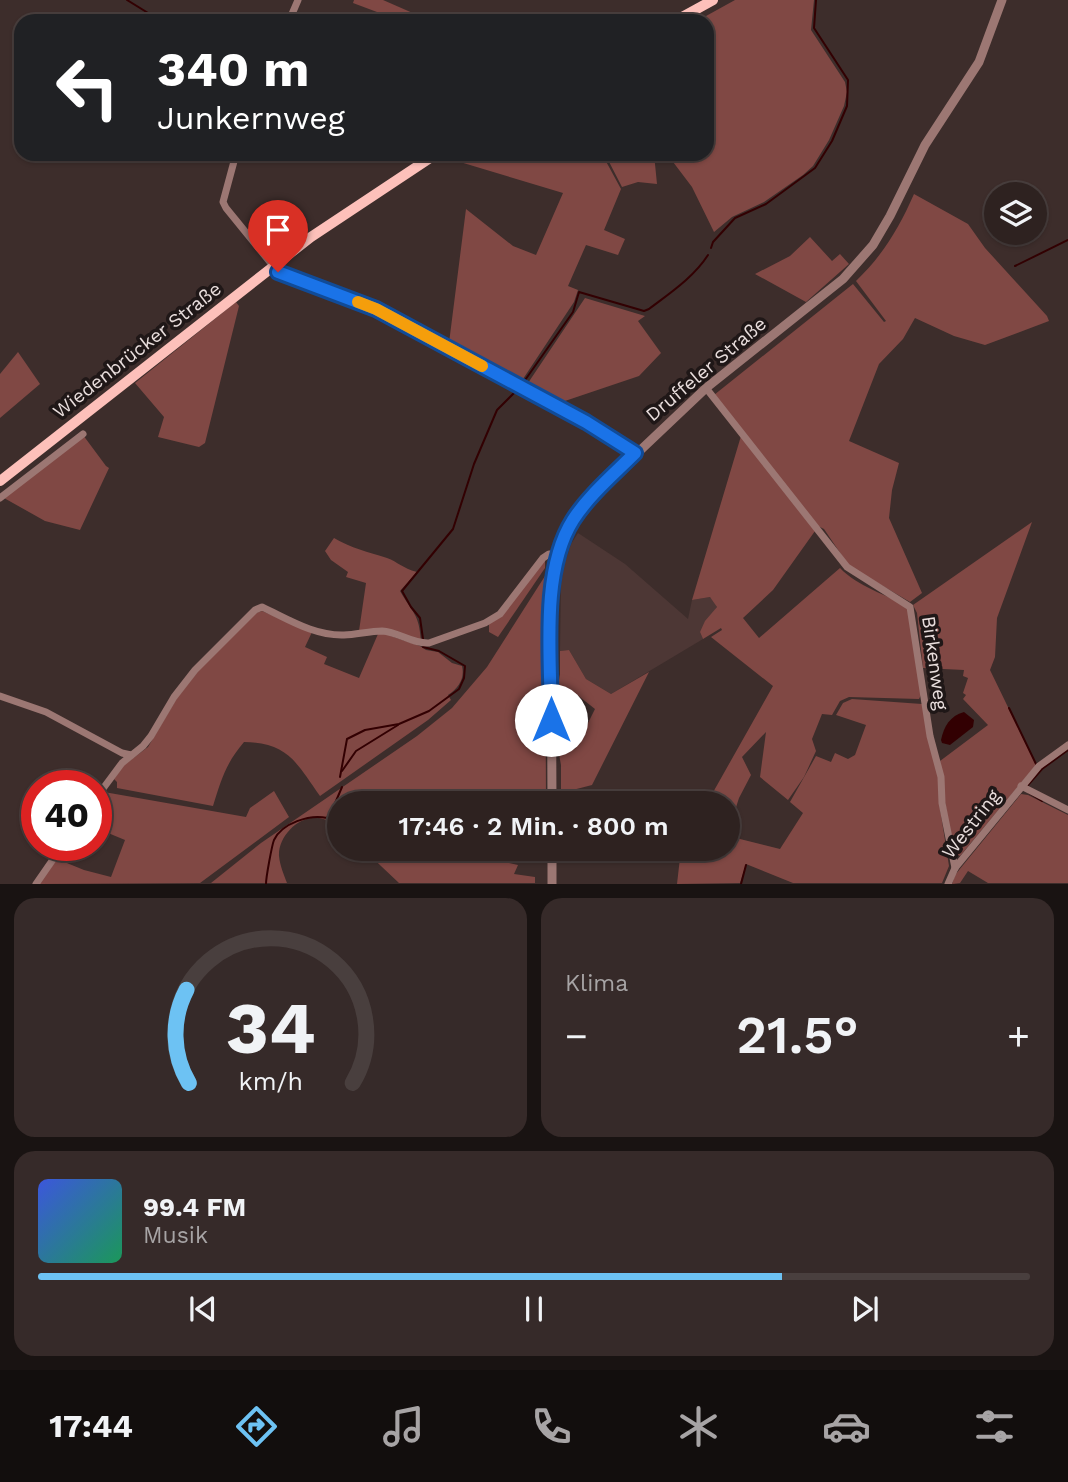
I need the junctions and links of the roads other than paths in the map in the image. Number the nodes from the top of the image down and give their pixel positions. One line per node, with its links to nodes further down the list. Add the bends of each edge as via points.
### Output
1 (713, 0): 3 (main road)
2 (1002, 0): 7 (street, Druffeler Straße, via 979,62 934,131 868,251 829,291)
3 (688, 14)
4 (234, 161): 6 (street, via 223,202)
5 (425, 161): 6 (main road, Wiedenbrücker Straße)
6 (273, 266): 9 (street, via 291,279 376,309); 10 (main road, Wiedenbrücker Straße)
7 (706, 388): 9 (street, Druffeler Straße); 22 (street, Birkenweg, via 847,568 910,607)
8 (83, 434): 11 (street)
9 (635, 453): 12 (street, Druffeler Straße, via 580,510)
10 (0, 481)
11 (0, 498)
12 (557, 554): 16 (street, via 544,558 493,619 429,643 384,631 345,635 312,631 262,607 195,670 151,736); 20 (street, Druffeler Straße, via 551,613)
13 (0, 696): 15 (street, via 46,712)
14 (1068, 745): 19 (street, Westring)
15 (122, 753): 16 (street); 17 (street)
16 (131, 755): 17 (street)
17 (122, 763): 18 (street)
18 (112, 776)
19 (1021, 786): 21 (street, Westring); 23 (street, Westring)
20 (551, 791)
21 (1068, 810)
22 (952, 857): 23 (street); 26 (street, Birkenweg)
23 (962, 859): 26 (street, Westring)
24 (52, 861): 27 (street)
25 (552, 861): 28 (street)
26 (955, 868): 29 (street, Westring)
27 (36, 884)
28 (552, 884)
29 (948, 884)

